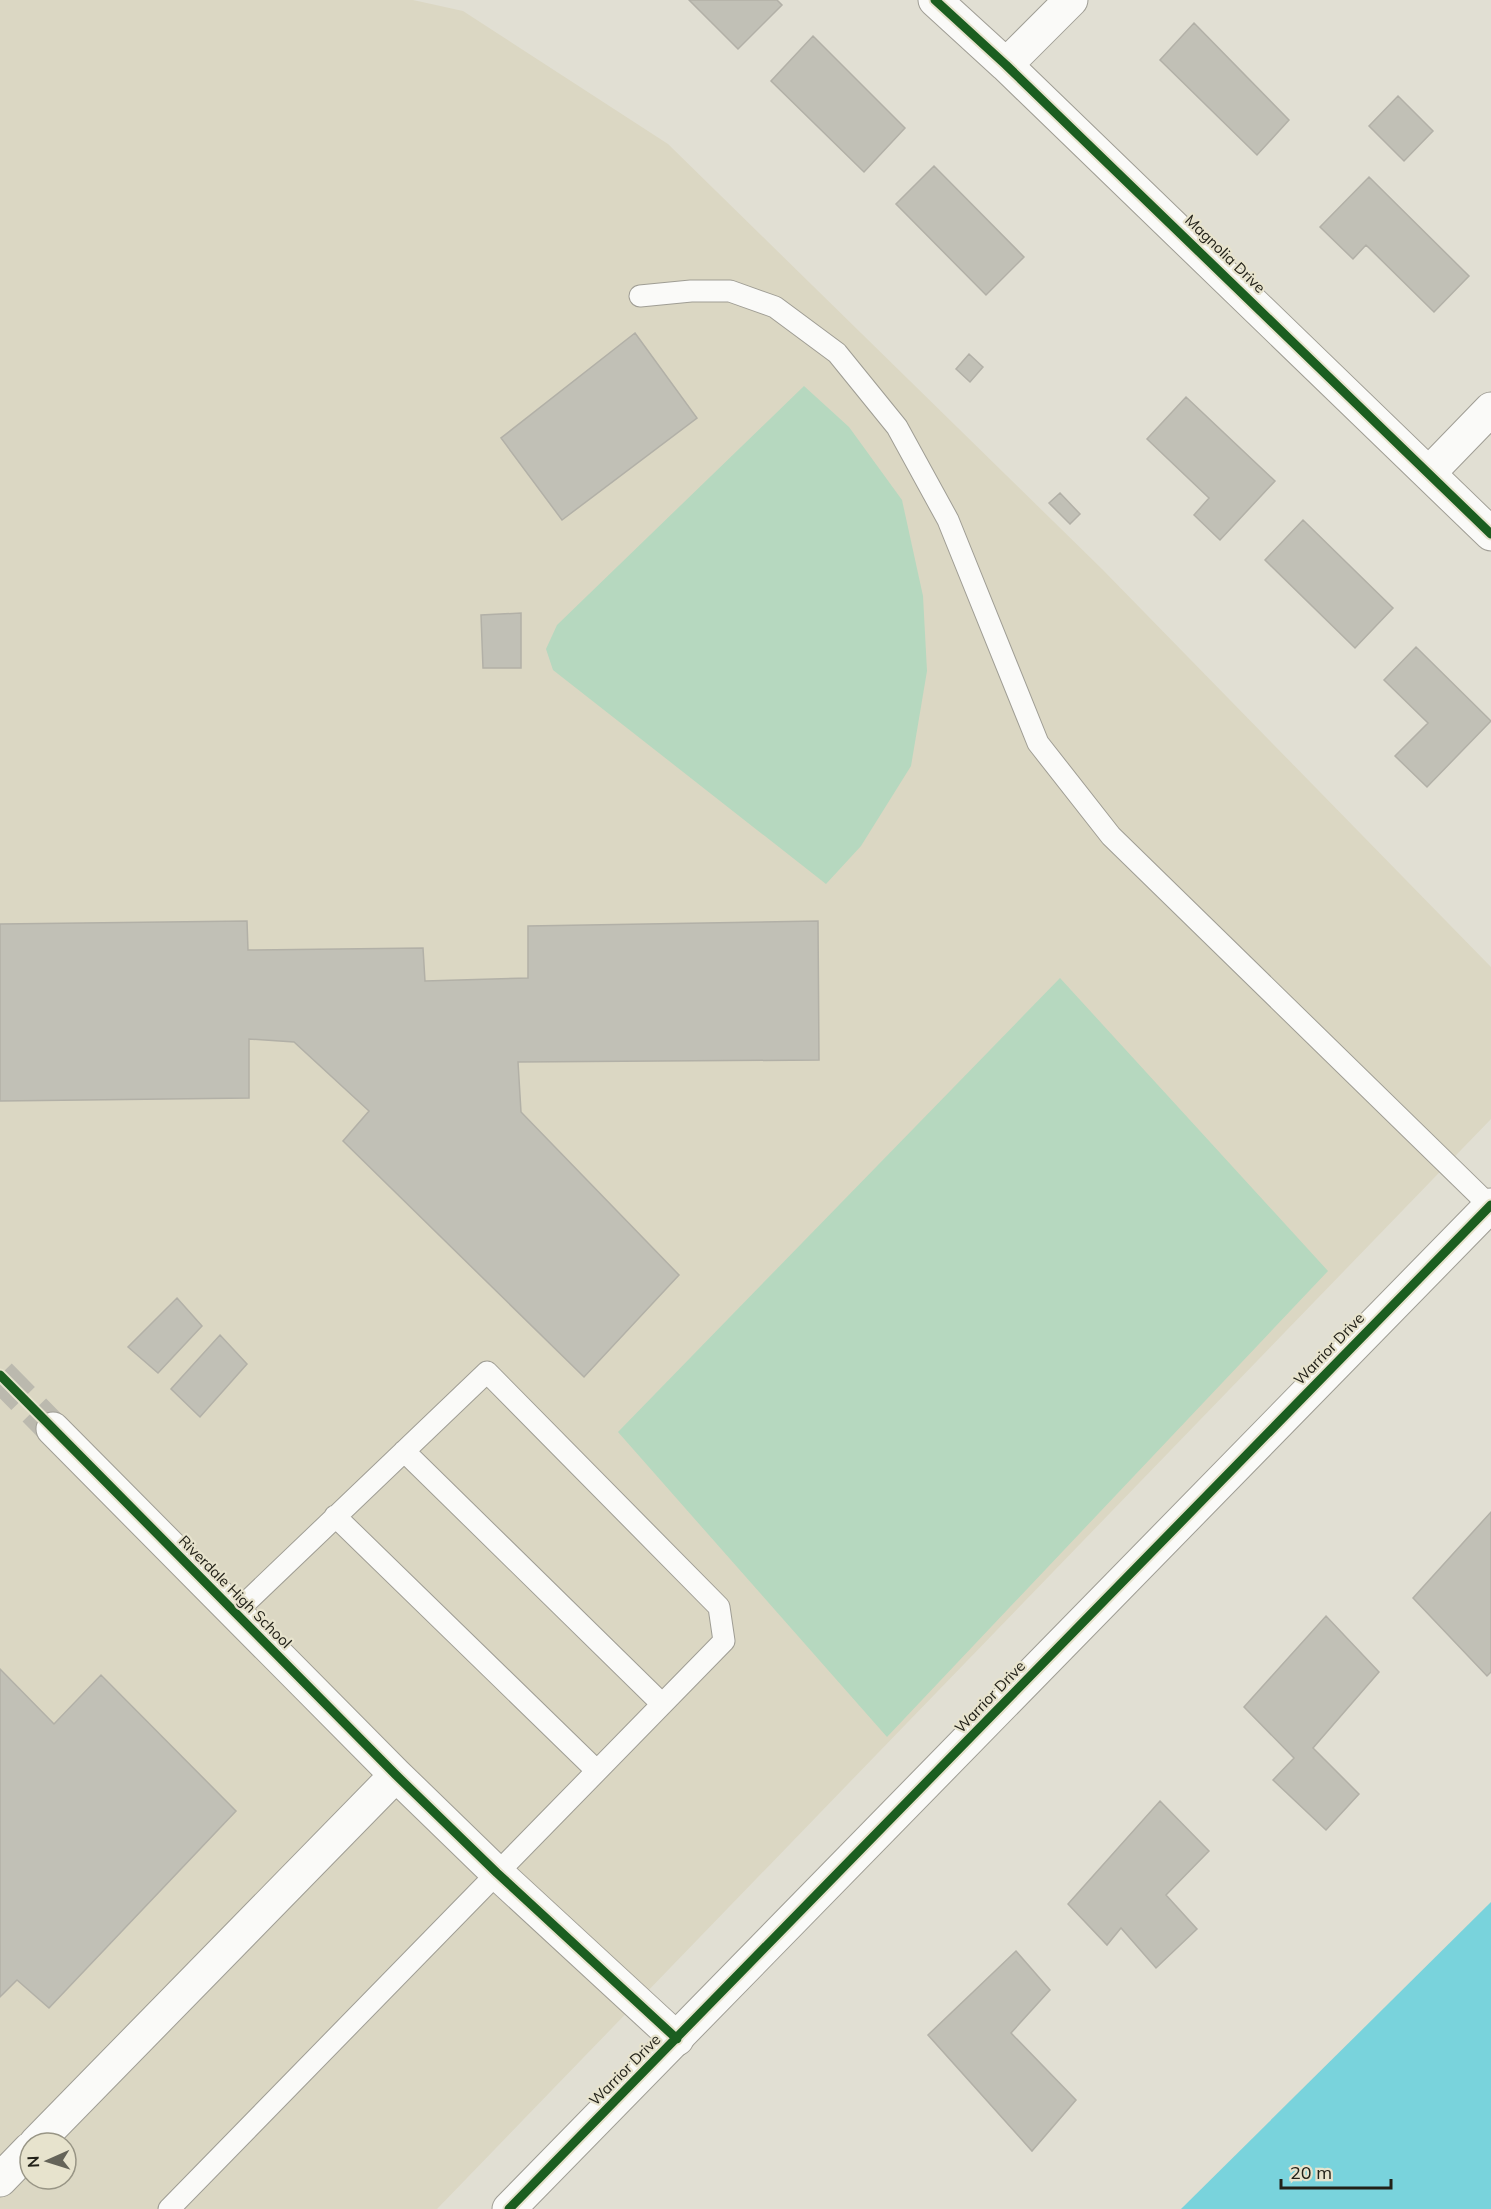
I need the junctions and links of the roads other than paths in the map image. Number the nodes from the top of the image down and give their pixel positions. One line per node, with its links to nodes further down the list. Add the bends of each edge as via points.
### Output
1 (935, 0): 3 (street, Magnolia Drive)
2 (1071, 0): 3 (street)
3 (1006, 65): 6 (street, Magnolia Drive)
4 (640, 296): 8 (lane, via 730,291 775,307 837,353 897,427 948,520 1038,743 1111,836)
5 (1491, 409): 6 (street)
6 (1430, 472): 7 (street, Magnolia Drive)
7 (1491, 534)
8 (1490, 1206): 17 (street, Warrior Drive)
9 (53, 1429): 12 (street, Riverdale High School)
10 (404, 1451): 11 (lane); 13 (lane); 13 (lane, via 487,1372 515,1398 719,1606 724,1641)
11 (335, 1516): 12 (lane); 14 (lane)
12 (235, 1613): 15 (street, Riverdale High School)
13 (661, 1703): 14 (lane)
14 (596, 1770): 16 (lane)
15 (396, 1774): 16 (street, Riverdale High School); 18 (street)
16 (497, 1873): 17 (street, Riverdale High School); 21 (lane)
17 (677, 2039): 22 (street, Warrior Drive)
18 (48, 2131)
19 (18, 2161): 20 (street)
20 (0, 2180)
21 (169, 2209)
22 (509, 2209)

